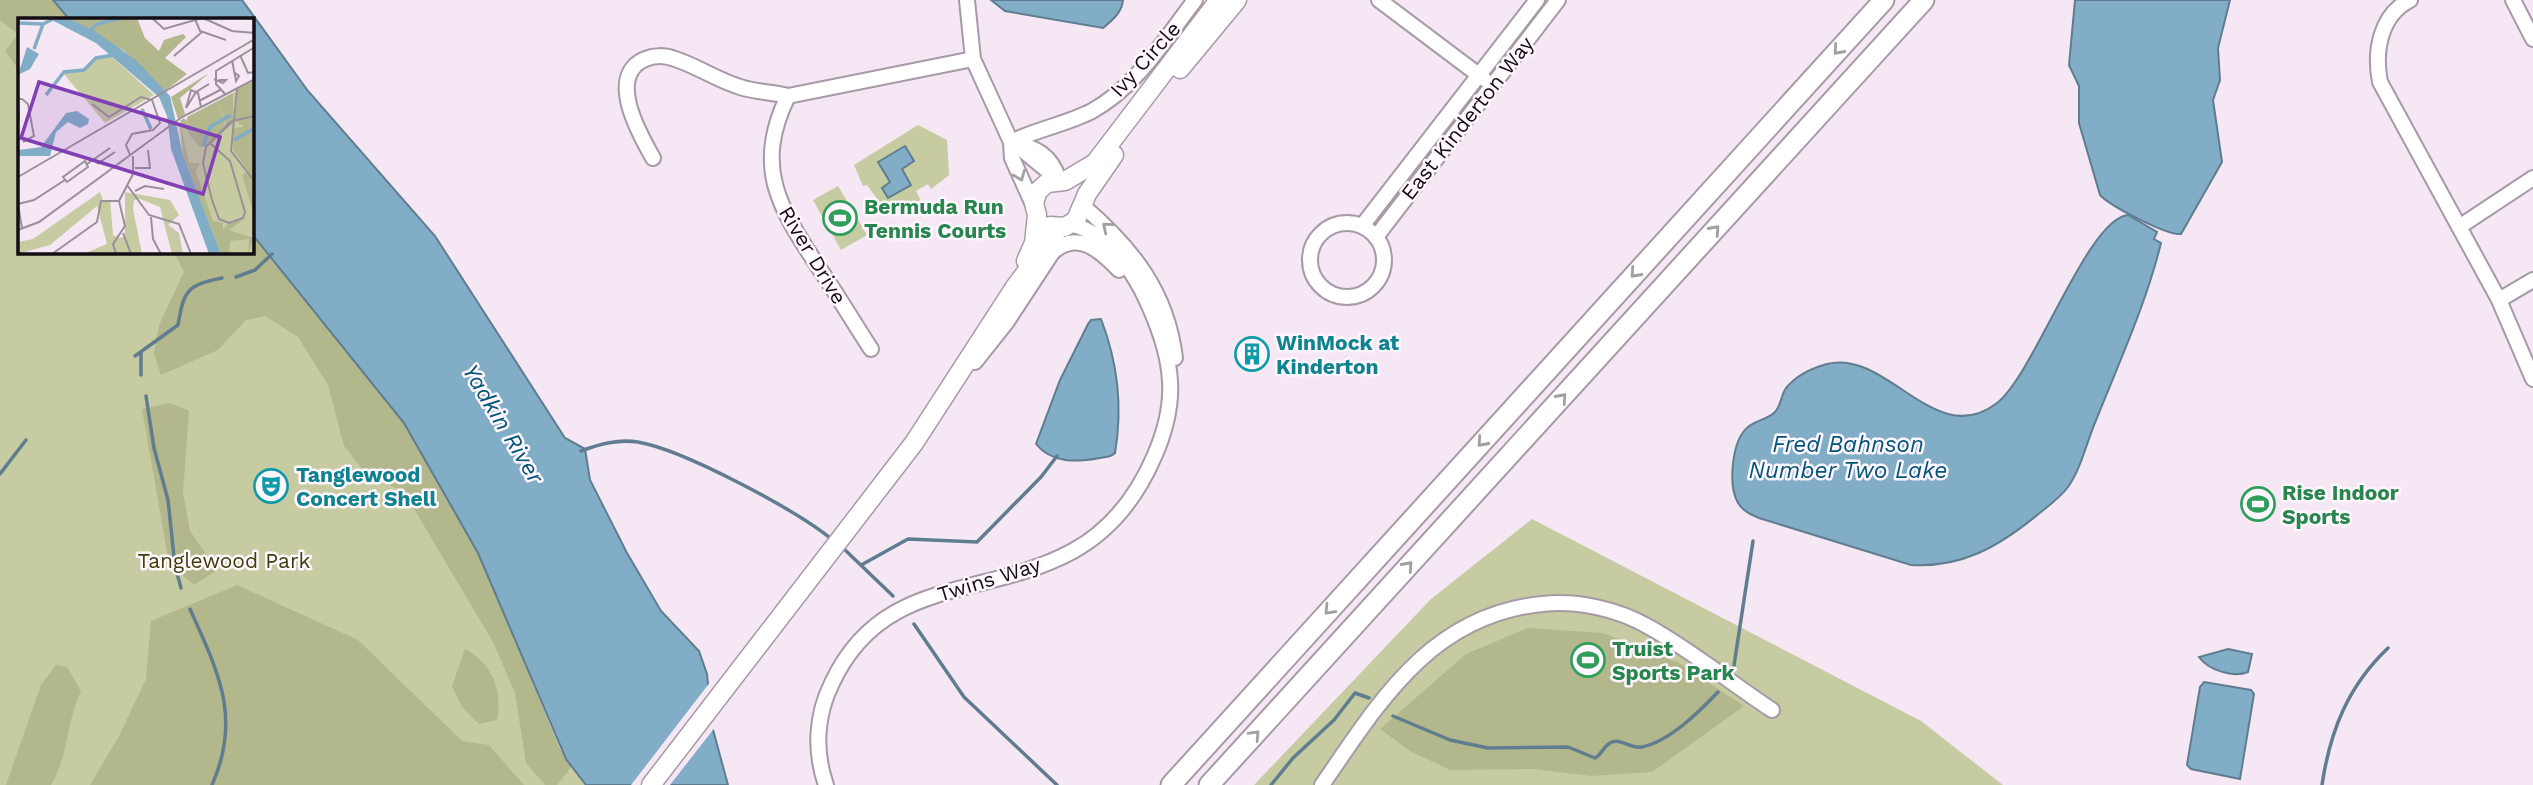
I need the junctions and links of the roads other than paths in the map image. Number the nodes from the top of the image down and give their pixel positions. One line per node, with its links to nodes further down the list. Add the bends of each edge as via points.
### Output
1 (967, 0): 13 (street)
2 (1195, 0): 17 (street, Ivy Circle, via 1144,66 1113,97 1090,112)
3 (1219, 0): 20 (main road, via 1108,148 1085,170)
4 (1237, 0): 21 (main road, via 1136,124)
5 (1379, 0): 14 (street)
6 (1537, 0): 14 (street, East Kinderton Way)
7 (1558, 0): 15 (street, East Kinderton Way)
8 (1884, 0): 38 (highway, one-way to 38)
9 (1924, 0): 39 (highway, one-way to 9)
10 (2410, 0): 25 (street, via 2386,22 2379,43 2378,73)
11 (2513, 0): 12 (street)
12 (2533, 39)
13 (973, 59): 16 (street); 17 (street)
14 (1479, 75): 15 (street); 24 (street, East Kinderton Way)
15 (1493, 85): 26 (street, East Kinderton Way)
16 (788, 96): 18 (street, via 736,86 675,59 646,59 635,67 627,98); 31 (street, River Drive, via 774,134 774,186 784,215)
17 (1011, 142): 20 (street); 22 (street, one-way to 22, via 1012,158)
18 (653, 158)
19 (2533, 178): 25 (street)
20 (1062, 180): 21 (main road, via 1079,192); 22 (main road, via 1042,186 1035,197)
21 (1082, 204): 23 (main road, via 1080,215); 32 (street, Twins Way, one-way to 21, via 1173,342 1155,288 1120,239)
22 (1036, 212): 23 (main road, via 1046,225); 28 (main road, via 1034,243)
23 (1065, 226): 28 (main road); 29 (street, Twins Way, via 1091,233 1116,253 1134,274)
24 (1362, 226): 26 (street); 26 (street, via 1335,225 1315,242 1311,267 1325,289 1350,297 1374,286 1384,262)
25 (2459, 227): 30 (street)
26 (1376, 237)
27 (2533, 280): 30 (street)
28 (1015, 287): 34 (main road)
29 (1144, 297): 32 (street, Twins Way); 34 (street, Twins Way, via 1098,250 1080,242 1063,244)
30 (2499, 300): 33 (street)
31 (871, 349)
32 (1171, 372): 37 (street, Twins Way, via 1172,393 1163,437 1141,487 1108,526 1072,551 1031,568 903,608 857,640 824,699 818,733)
33 (2533, 379)
34 (941, 404): 36 (main road)
35 (1772, 710): 40 (street, via 1648,626 1601,608 1557,602 1514,606 1476,619 1417,660)
36 (651, 785)
37 (826, 785)
38 (1171, 785)
39 (1209, 785)
40 (1322, 785)

